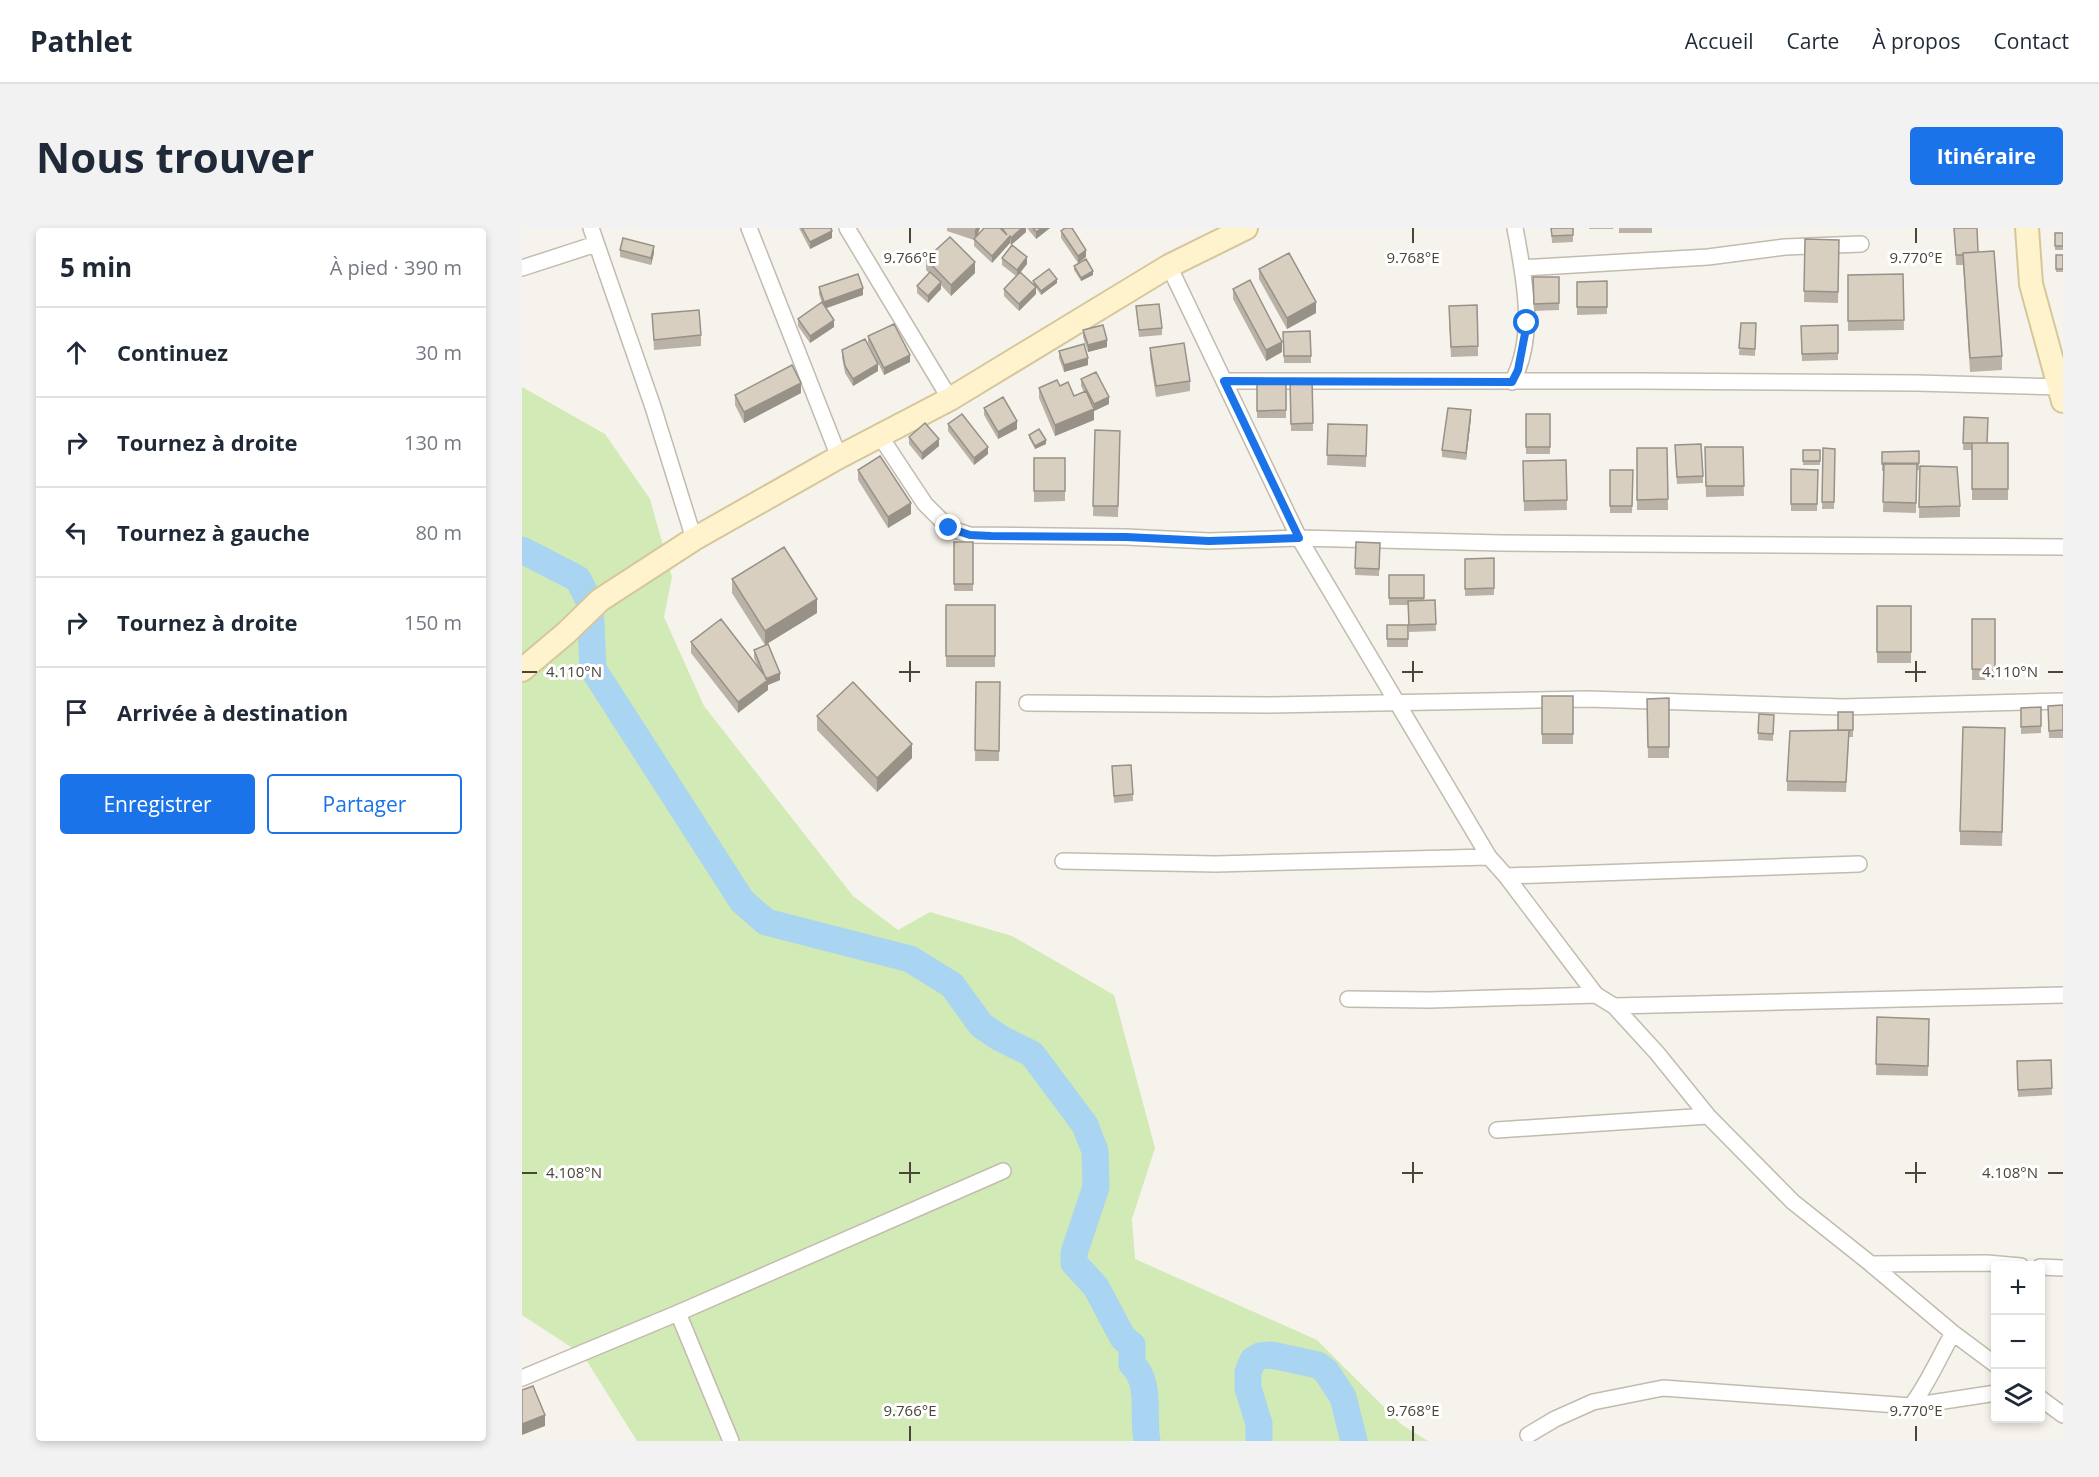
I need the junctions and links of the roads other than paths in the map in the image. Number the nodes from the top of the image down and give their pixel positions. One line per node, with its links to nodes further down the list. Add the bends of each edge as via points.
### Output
1 (591, 228): 7 (street)
2 (749, 228): 17 (street)
3 (847, 228): 15 (street)
4 (1246, 228): 9 (main road)
5 (1515, 228): 11 (street)
6 (2027, 228): 14 (main road, via 2031,284)
7 (596, 244): 10 (street); 19 (street)
8 (1861, 244): 11 (street)
9 (1169, 266): 12 (street); 15 (main road)
10 (522, 268)
11 (1522, 268): 13 (street, via 1527,323)
12 (1224, 381): 13 (street); 18 (street)
13 (1512, 382): 14 (street, via 1916,383)
14 (2062, 392)
15 (950, 399): 16 (main road)
16 (880, 436): 17 (main road); 18 (street, via 925,504 949,528 970,535 1209,541)
17 (839, 457): 19 (main road)
18 (1299, 538): 20 (street); 24 (street)
19 (694, 539): 21 (main road, via 600,600)
20 (2063, 547)
21 (522, 670)
22 (2063, 701): 24 (street, via 1843,707 1588,699)
23 (1027, 703): 24 (street, via 1169,706)
24 (1396, 703): 25 (street)
25 (1489, 857): 26 (street, via 1216,864); 28 (street)
26 (1063, 861)
27 (1859, 864): 28 (street)
28 (1506, 876): 29 (street)
29 (1596, 994): 31 (street); 32 (street)
30 (2063, 995): 32 (street)
31 (1348, 999)
32 (1614, 1006): 33 (street)
33 (1708, 1116): 34 (street); 37 (street, via 1793,1202)
34 (1497, 1130)
35 (1003, 1171): 40 (street)
36 (1991, 1263): 37 (street)
37 (1871, 1264): 41 (street)
38 (2045, 1267): 39 (street)
39 (2063, 1268)
40 (678, 1313): 43 (street); 49 (street)
41 (1953, 1333): 42 (street); 46 (street)
42 (1991, 1362)
43 (522, 1378)
44 (1991, 1394): 46 (street)
45 (2045, 1402): 47 (street)
46 (1911, 1406): 48 (street, via 1663,1388 1593,1402)
47 (2063, 1415)
48 (1528, 1435)
49 (731, 1441)

